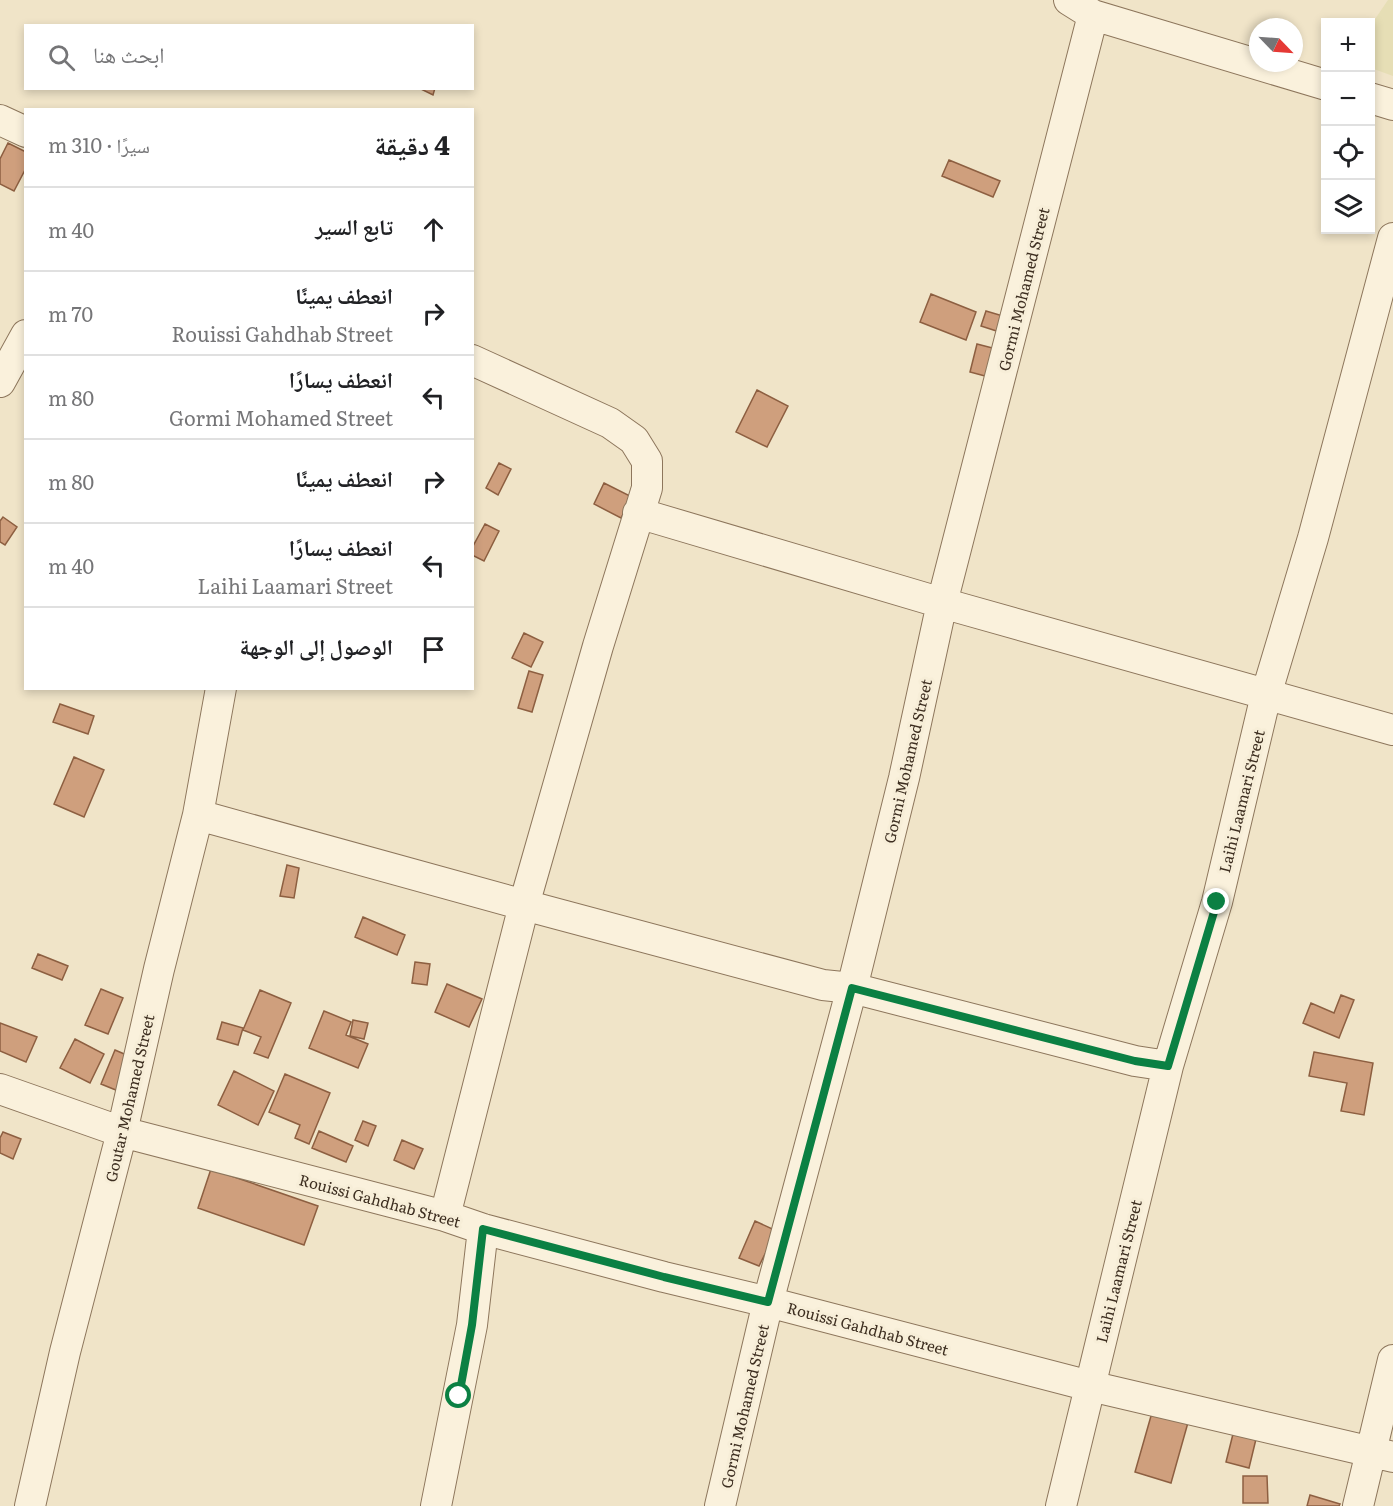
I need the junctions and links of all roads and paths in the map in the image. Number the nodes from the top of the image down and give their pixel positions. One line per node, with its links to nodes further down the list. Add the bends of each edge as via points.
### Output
1 (1081, 8): 2 (street); 12 (street, Gormi Mohamed Street)
2 (1321, 83)
3 (1375, 99): 4 (street)
4 (1393, 105)
5 (0, 120): 6 (street)
6 (24, 131)
7 (1393, 238): 14 (street, Laihi Laamari Street, via 1313,538)
8 (24, 339): 10 (street)
9 (474, 361): 11 (street, via 601,419 634,440 647,461 647,488)
10 (0, 382)
11 (638, 513): 12 (street); 17 (street)
12 (942, 603): 14 (street); 18 (street, Gormi Mohamed Street)
13 (221, 690): 16 (street, Goutar Mohamed Street)
14 (1266, 695): 15 (street); 19 (street, Laihi Laamari Street, via 1217,902)
15 (1393, 730)
16 (198, 814): 17 (street); 21 (street, Goutar Mohamed Street)
17 (524, 905): 18 (street, via 823,985); 22 (street)
18 (852, 988): 19 (street, via 1135,1061); 24 (street, Gormi Mohamed Street)
19 (1168, 1066): 26 (street, Laihi Laamari Street)
20 (0, 1089): 21 (street, Rouissi Gahdhab Street)
21 (122, 1132): 22 (street, Rouissi Gahdhab Street); 28 (street, Goutar Mohamed Street)
22 (445, 1216): 23 (street, Rouissi Gahdhab Street)
23 (483, 1229): 24 (street, Rouissi Gahdhab Street); 29 (street, via 470,1337)
24 (768, 1302): 26 (street, Rouissi Gahdhab Street); 30 (street, Gormi Mohamed Street)
25 (1393, 1360): 27 (street)
26 (1090, 1386): 27 (street, Rouissi Gahdhab Street); 31 (street, Laihi Laamari Street)
27 (1382, 1454): 32 (street)
28 (30, 1506)
29 (436, 1506)
30 (720, 1506)
31 (1061, 1506)
32 (1358, 1506)

